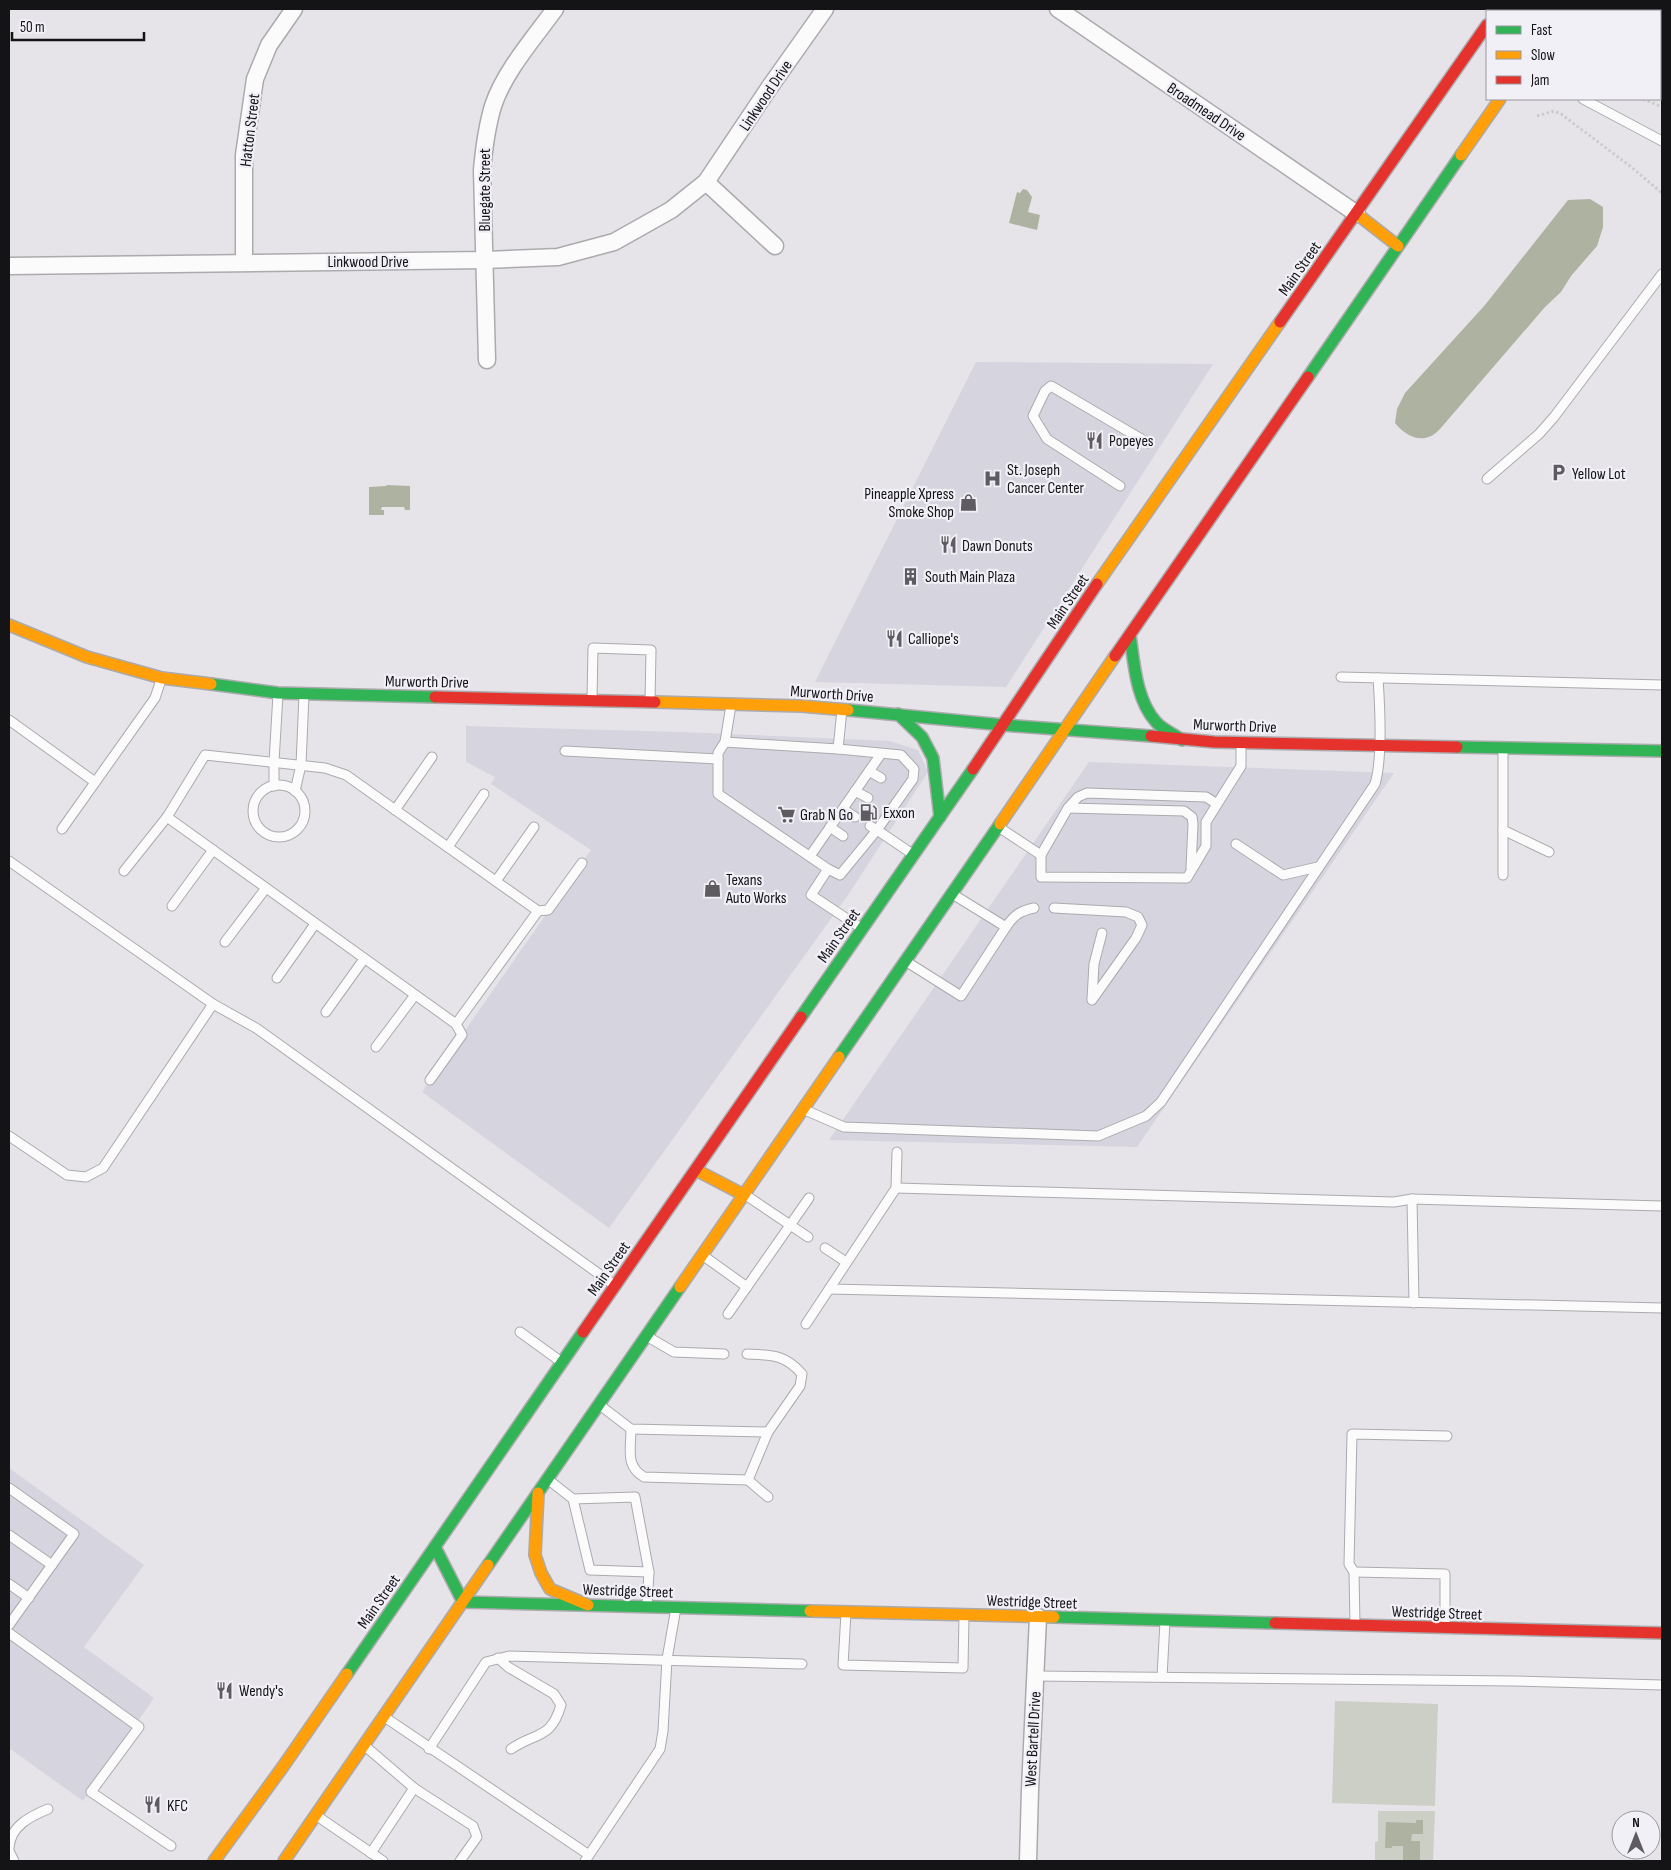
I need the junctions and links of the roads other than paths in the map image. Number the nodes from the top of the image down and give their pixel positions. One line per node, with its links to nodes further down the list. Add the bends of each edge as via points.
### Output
1 (294, 9): 14 (street, Hatton Street, via 269,45 255,79 244,155)
2 (555, 9): 13 (street, Bluegate Street, via 510,73 494,104 482,170)
3 (825, 9): 9 (street, Linkwood Drive)
4 (1058, 9): 10 (street, Broadmead Drive)
5 (1486, 31): 10 (main road, Main Street)
6 (1499, 100): 12 (main road)
7 (1585, 100): 8 (lane)
8 (1662, 141)
9 (706, 182): 11 (street); 13 (street, Linkwood Drive, via 671,210 614,242 558,257)
10 (1357, 214): 12 (main road); 35 (main road, Main Street, via 1101,579)
11 (775, 246)
12 (1398, 246): 22 (main road)
13 (484, 260): 14 (street, Linkwood Drive); 17 (street, Bluegate Street)
14 (244, 262): 15 (street, Linkwood Drive)
15 (9, 266)
16 (1662, 274): 19 (lane, via 1554,417)
17 (487, 360)
18 (1148, 443): 20 (lane, via 1051,386 1045,391 1033,416 1047,439)
19 (1487, 479)
20 (1120, 486)
21 (9, 625): 24 (main road, Murworth Drive, via 87,657)
22 (1130, 635): 36 (main road); 37 (main road, via 1138,682 1146,704 1156,722)
23 (1342, 677): 25 (lane)
24 (162, 678): 27 (main road, Murworth Drive); 52 (lane, via 155,698)
25 (1378, 678): 26 (lane); 40 (lane)
26 (1662, 685)
27 (278, 694): 28 (main road, Murworth Drive); 48 (lane)
28 (304, 695): 29 (main road, Murworth Drive); 49 (lane)
29 (592, 701): 30 (main road, Murworth Drive); 30 (lane, via 593,648 651,650)
30 (650, 702): 31 (main road, Murworth Drive)
31 (731, 704): 32 (main road, Murworth Drive); 38 (lane)
32 (842, 709): 33 (main road, Murworth Drive); 42 (lane)
33 (898, 714): 35 (main road, Murworth Drive); 64 (main road, via 922,736 934,758)
34 (9, 720): 52 (lane)
35 (1003, 725): 36 (main road, Murworth Drive); 64 (main road, Main Street)
36 (1065, 729): 37 (main road, Murworth Drive); 65 (main road)
37 (1182, 740): 39 (main road, Murworth Drive)
38 (725, 742): 42 (lane); 47 (lane)
39 (1241, 742): 40 (main road, Murworth Drive); 58 (lane, via 1241,766)
40 (1379, 746): 41 (main road, Murworth Drive); 81 (lane, via 1379,771 1375,784)
41 (1503, 748): 44 (main road, Murworth Drive); 70 (lane)
42 (838, 749): 45 (lane)
43 (565, 751): 47 (lane)
44 (1662, 751)
45 (881, 754): 50 (lane); 69 (lane, via 901,755 914,769 913,779 899,790)
46 (432, 757): 61 (lane)
47 (718, 759): 78 (lane, via 718,794)
48 (274, 762): 49 (lane); 53 (lane); 62 (lane, via 204,754)
49 (301, 765): 54 (lane); 61 (lane, via 325,768 346,776)
50 (869, 771): 51 (lane); 55 (lane)
51 (881, 778)
52 (95, 782): 68 (lane)
53 (274, 786): 54 (lane); 54 (lane, via 259,795 254,811 259,827 274,836 291,834 303,822 304,805)
54 (295, 790)
55 (855, 790): 57 (lane); 59 (lane)
56 (484, 794): 73 (lane)
57 (868, 798)
58 (1217, 804): 60 (lane, via 1206,797 1087,793); 84 (lane, via 1206,822 1206,846)
59 (843, 808): 63 (lane); 67 (lane)
60 (1068, 808): 77 (lane); 84 (lane, via 1184,811 1192,817 1193,824)
61 (395, 810): 73 (lane)
62 (167, 817): 74 (lane); 83 (lane)
63 (855, 817)
64 (940, 817): 76 (main road, Main Street)
65 (998, 826): 77 (lane); 88 (main road)
66 (534, 827): 86 (lane)
67 (830, 827): 71 (lane); 78 (lane)
68 (62, 828)
69 (874, 828): 76 (lane); 82 (lane, via 840,875)
70 (1504, 830): 75 (lane); 85 (lane)
71 (843, 836)
72 (1236, 844): 81 (lane, via 1283,875)
73 (448, 847): 86 (lane)
74 (213, 850): 87 (lane); 89 (lane)
75 (1549, 852)
76 (914, 854): 95 (main road, Main Street)
77 (1041, 855): 84 (lane, via 1041,877 1187,878)
78 (810, 856): 82 (lane)
79 (9, 861): 102 (lane)
80 (582, 863): 92 (lane, via 548,910)
81 (1318, 867): 107 (lane, via 1161,1102 1146,1116 1098,1136 844,1127)
82 (828, 869): 95 (lane, via 811,895)
83 (124, 871)
84 (1191, 871)
85 (1503, 875)
86 (496, 881): 92 (lane)
87 (266, 888): 93 (lane); 97 (lane)
88 (952, 894): 94 (lane); 99 (main road)
89 (172, 906)
90 (1034, 908): 94 (lane, via 1020,911)
91 (1054, 908): 96 (lane, via 1126,912 1138,917 1142,925 1092,1000 1094,964)
92 (538, 912): 104 (lane)
93 (315, 924): 98 (lane); 100 (lane)
94 (1006, 927): 99 (lane, via 961,996)
95 (863, 928): 110 (main road, Main Street)
96 (1102, 933)
97 (225, 942)
98 (364, 959): 101 (lane); 103 (lane)
99 (905, 961): 107 (main road)
100 (277, 978)
101 (415, 995): 104 (lane); 105 (lane)
102 (213, 1004): 108 (lane, via 103,1168 86,1177 67,1175); 121 (lane, via 256,1028)
103 (326, 1012)
104 (456, 1024): 106 (lane, via 462,1035)
105 (376, 1047)
106 (430, 1080)
107 (803, 1108): 112 (main road)
108 (9, 1136)
109 (897, 1152): 111 (lane)
110 (696, 1170): 112 (main road); 121 (main road, Main Street)
111 (896, 1188): 114 (lane, via 1394,1202); 120 (lane)
112 (744, 1195): 116 (lane); 119 (main road)
113 (809, 1198): 116 (lane)
114 (1412, 1199): 115 (lane); 124 (lane)
115 (1662, 1206)
116 (790, 1225): 117 (lane); 122 (lane)
117 (808, 1236)
118 (825, 1248): 120 (lane)
119 (702, 1255): 122 (lane); 129 (main road)
120 (846, 1262): 123 (lane)
121 (615, 1286): 132 (main road, Main Street)
122 (747, 1287): 126 (lane)
123 (829, 1289): 124 (lane); 127 (lane)
124 (1414, 1303): 125 (lane)
125 (1662, 1308)
126 (728, 1314)
127 (806, 1324)
128 (520, 1332): 132 (lane)
129 (646, 1336): 130 (lane, via 674,1352); 133 (main road)
130 (724, 1354)
131 (747, 1354): 135 (lane, via 787,1359 802,1374 800,1386)
132 (562, 1363): 144 (main road, Main Street)
133 (599, 1404): 134 (lane); 137 (main road)
134 (631, 1428): 135 (lane); 138 (lane, via 631,1465 644,1477)
135 (768, 1432): 138 (lane)
136 (1447, 1436): 147 (lane, via 1352,1434 1349,1564)
137 (547, 1479): 140 (main road); 142 (lane)
138 (748, 1480): 141 (lane)
139 (9, 1488): 145 (lane, via 74,1534)
140 (538, 1493): 150 (main road); 151 (main road, via 534,1555 541,1573 550,1589)
141 (768, 1497)
142 (573, 1499): 146 (lane, via 590,1570); 146 (lane, via 635,1497)
143 (9, 1535): 145 (lane)
144 (435, 1547): 150 (main road); 181 (main road, Main Street)
145 (52, 1565): 149 (lane)
146 (649, 1572): 152 (lane)
147 (1354, 1572): 159 (lane); 160 (lane, via 1445,1574)
148 (9, 1584): 149 (lane)
149 (29, 1598): 158 (lane)
150 (463, 1602): 151 (main road, Westridge Street); 169 (main road)
151 (588, 1605): 152 (main road, Westridge Street)
152 (647, 1607): 153 (main road, Westridge Street)
153 (676, 1608): 154 (main road, Westridge Street); 164 (lane)
154 (846, 1612): 155 (main road, Westridge Street); 155 (lane, via 843,1664 943,1668 963,1668)
155 (964, 1615): 156 (main road, Westridge Street)
156 (1038, 1617): 157 (main road, Westridge Street); 166 (street, West Bartell Drive)
157 (1165, 1621): 159 (main road, Westridge Street); 167 (lane)
158 (9, 1625)
159 (1355, 1626): 160 (main road, Westridge Street)
160 (1445, 1628): 162 (main road, Westridge Street)
161 (9, 1633): 176 (lane, via 139,1727 92,1792)
162 (1662, 1633)
163 (498, 1658): 164 (lane); 171 (lane, via 486,1662); 172 (lane, via 508,1668 554,1694 560,1705 557,1718 546,1731)
164 (667, 1659): 165 (lane); 179 (lane, via 660,1750)
165 (802, 1664)
166 (1035, 1676): 167 (lane); 185 (street, West Bartell Drive)
167 (1162, 1678): 168 (lane, via 1513,1681)
168 (1662, 1686)
169 (384, 1716): 170 (main road); 171 (lane)
170 (364, 1745): 173 (lane); 175 (main road)
171 (429, 1749): 179 (lane)
172 (511, 1749)
173 (414, 1788): 178 (lane); 184 (lane, via 473,1826 476,1837)
174 (48, 1809): 177 (lane, via 22,1823)
175 (315, 1815): 178 (lane); 182 (main road)
176 (171, 1846)
177 (9, 1849): 180 (lane)
178 (371, 1853): 183 (lane)
179 (587, 1858)
180 (14, 1861)
181 (214, 1861)
182 (284, 1861)
183 (383, 1861)
184 (460, 1861)
185 (1028, 1861)

